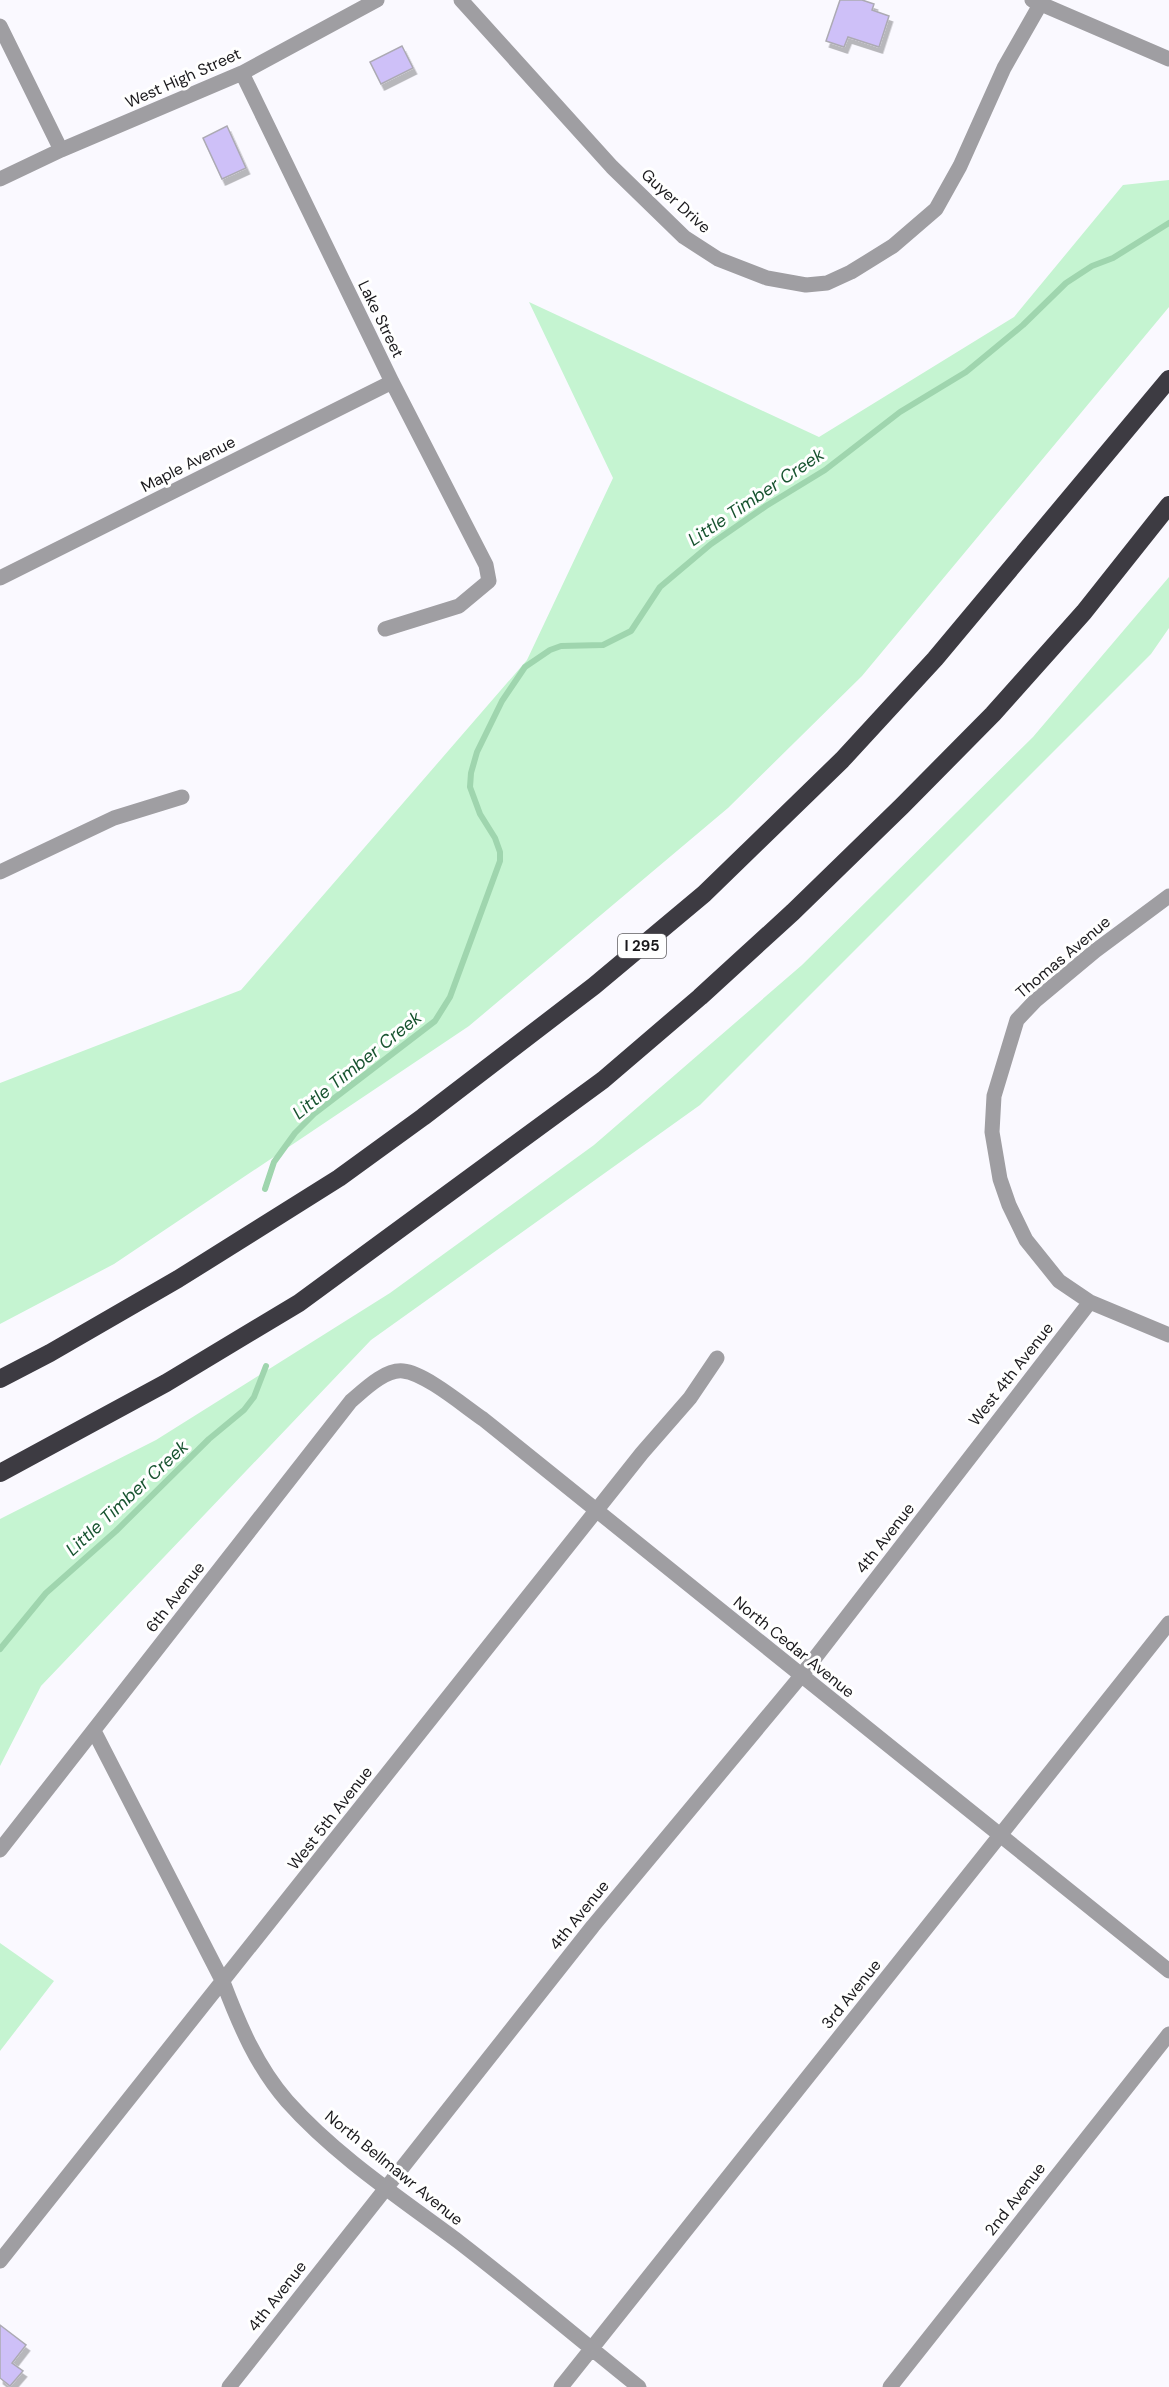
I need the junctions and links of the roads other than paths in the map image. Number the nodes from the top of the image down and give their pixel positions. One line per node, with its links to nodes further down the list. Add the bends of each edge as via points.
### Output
1 (377, 0): 6 (street, West High Street)
2 (461, 0): 3 (street, Guyer Drive, via 612,167 684,237 718,259 767,278 806,285 827,283 851,272 893,246 936,209)
3 (1037, 1): 5 (street)
4 (0, 26): 7 (street)
5 (1169, 59)
6 (242, 73): 7 (street, West High Street); 10 (street, Lake Street)
7 (61, 150): 8 (street, West High Street)
8 (0, 179)
9 (1169, 379): 21 (highway, I 295, via 927,668 842,760 704,894 594,986 339,1178 178,1279)
10 (392, 382): 12 (street, Maple Avenue); 13 (street, Lake Street, via 486,565 489,581 459,606)
11 (1169, 505): 23 (highway, via 1084,612 985,723 793,912 603,1080 299,1303 166,1383)
12 (0, 578)
13 (385, 629)
14 (182, 797): 15 (street, via 114,818)
15 (0, 872)
16 (1169, 898): 17 (street, Thomas Avenue, via 1095,951 1017,1020 994,1096 992,1132 1009,1205 1026,1239 1059,1281)
17 (1090, 1302): 18 (street, Thomas Avenue); 22 (street, West 4th Avenue)
18 (1169, 1335)
19 (717, 1358): 24 (street, West 5th Avenue, via 690,1398)
20 (387, 1375): 24 (street, North Cedar Avenue, via 402,1370 426,1379); 27 (street, 6th Avenue, via 351,1401)
21 (0, 1379)
22 (961, 1469): 26 (street, 4th Avenue)
23 (0, 1473)
24 (597, 1510): 26 (street, North Cedar Avenue); 31 (street, West 5th Avenue)
25 (1169, 1623): 28 (street, 3rd Avenue)
26 (801, 1676): 28 (street, North Cedar Avenue); 33 (street, 4th Avenue, via 593,1926)
27 (94, 1731): 29 (street, 6th Avenue); 31 (street, North Bellmawr Avenue)
28 (1000, 1837): 30 (street, North Cedar Avenue); 35 (street, 3rd Avenue)
29 (0, 1850)
30 (1169, 1971)
31 (223, 1982): 33 (street, North Bellmawr Avenue, via 257,2059 286,2100 327,2141); 34 (street, West 5th Avenue)
32 (1169, 2034): 39 (street, 2nd Avenue)
33 (385, 2187): 35 (street, North Bellmawr Avenue); 36 (street, 4th Avenue)
34 (0, 2261)
35 (591, 2348): 37 (street, 3rd Avenue); 38 (street, North Bellmawr Avenue)
36 (229, 2387)
37 (561, 2387)
38 (639, 2387)
39 (890, 2387)

